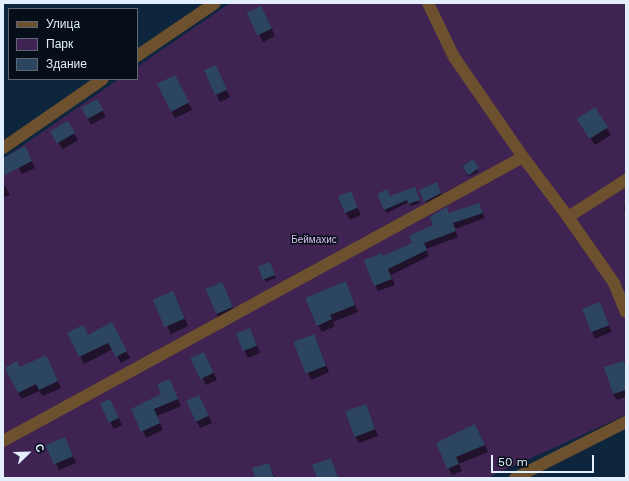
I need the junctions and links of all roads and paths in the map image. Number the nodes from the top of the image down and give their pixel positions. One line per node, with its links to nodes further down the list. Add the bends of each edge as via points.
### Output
1 (215, 3): 3 (street)
2 (428, 3): 6 (street, via 454,57)
3 (138, 55)
4 (102, 80): 5 (street)
5 (3, 148)
6 (523, 157): 8 (street); 11 (street)
7 (626, 180): 8 (street)
8 (568, 217): 9 (street, via 614,283)
9 (626, 312)
10 (626, 422): 12 (street)
11 (3, 441)
12 (515, 478)

